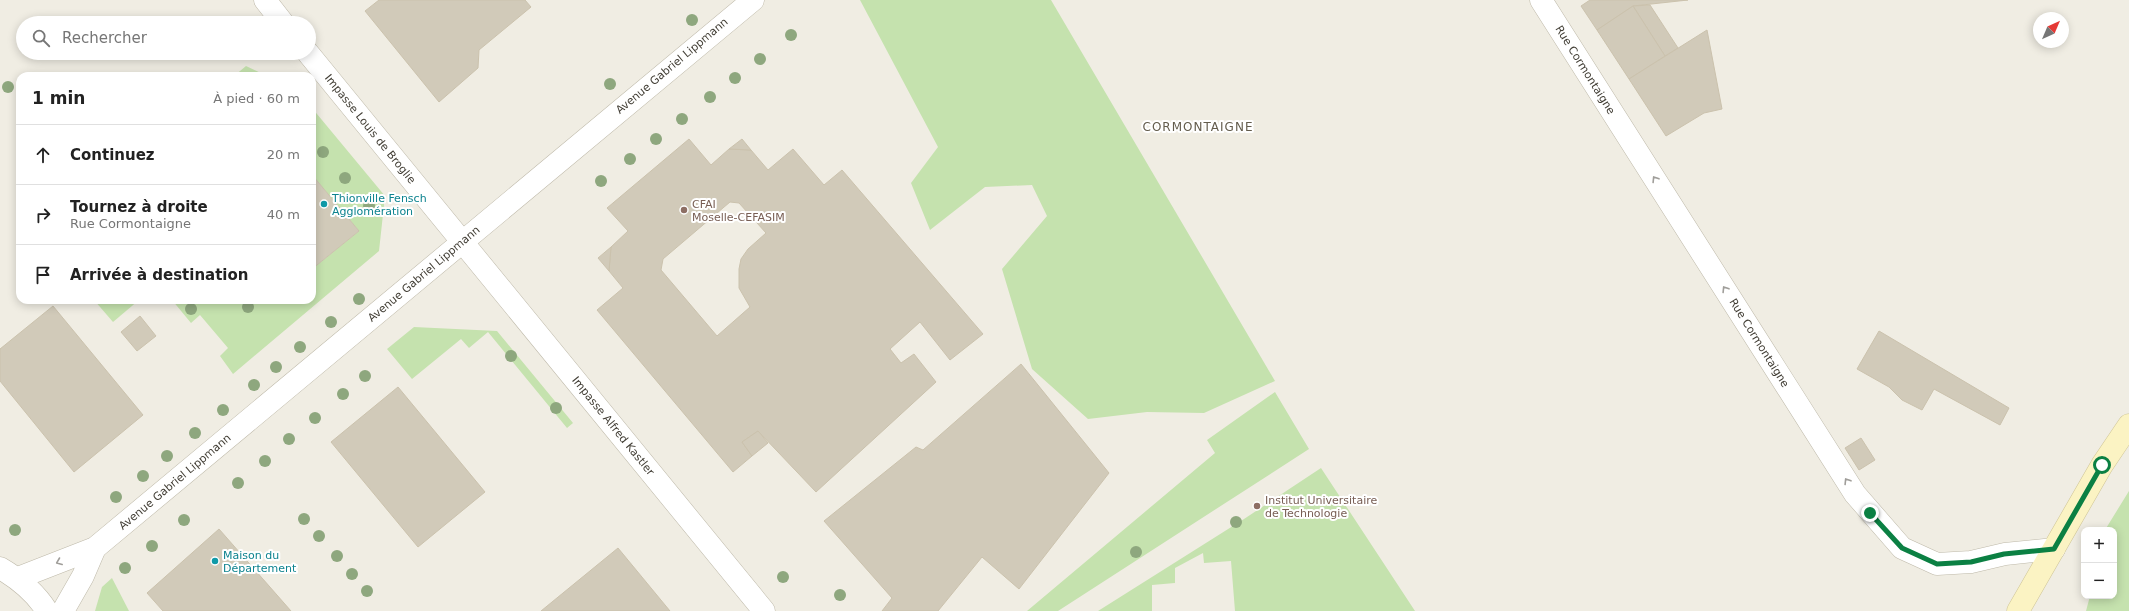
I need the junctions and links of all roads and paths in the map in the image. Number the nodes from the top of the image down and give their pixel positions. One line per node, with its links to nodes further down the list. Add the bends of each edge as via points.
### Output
1 (265, 0): 4 (street)
2 (753, 0): 6 (street, Avenue Gabriel Lippmann)
3 (1541, 0): 9 (street, Rue Cormontaigne, one-way to 3, via 2004,554 1971,562 1937,564 1902,548 1855,494)
4 (278, 16)
5 (314, 60): 6 (street, Impasse Louis de Broglie)
6 (462, 242): 8 (street, Avenue Gabriel Lippmann); 13 (street, Impasse Alfred Kastler)
7 (2129, 425): 9 (main road, via 2102,465)
8 (95, 548): 10 (street, Avenue Gabriel Lippmann, one-way to 10); 12 (street, Avenue Gabriel Lippmann)
9 (2054, 549): 14 (main road)
10 (9, 573): 11 (street, via 40,599)
11 (47, 611)
12 (63, 611)
13 (764, 611)
14 (2018, 611)

